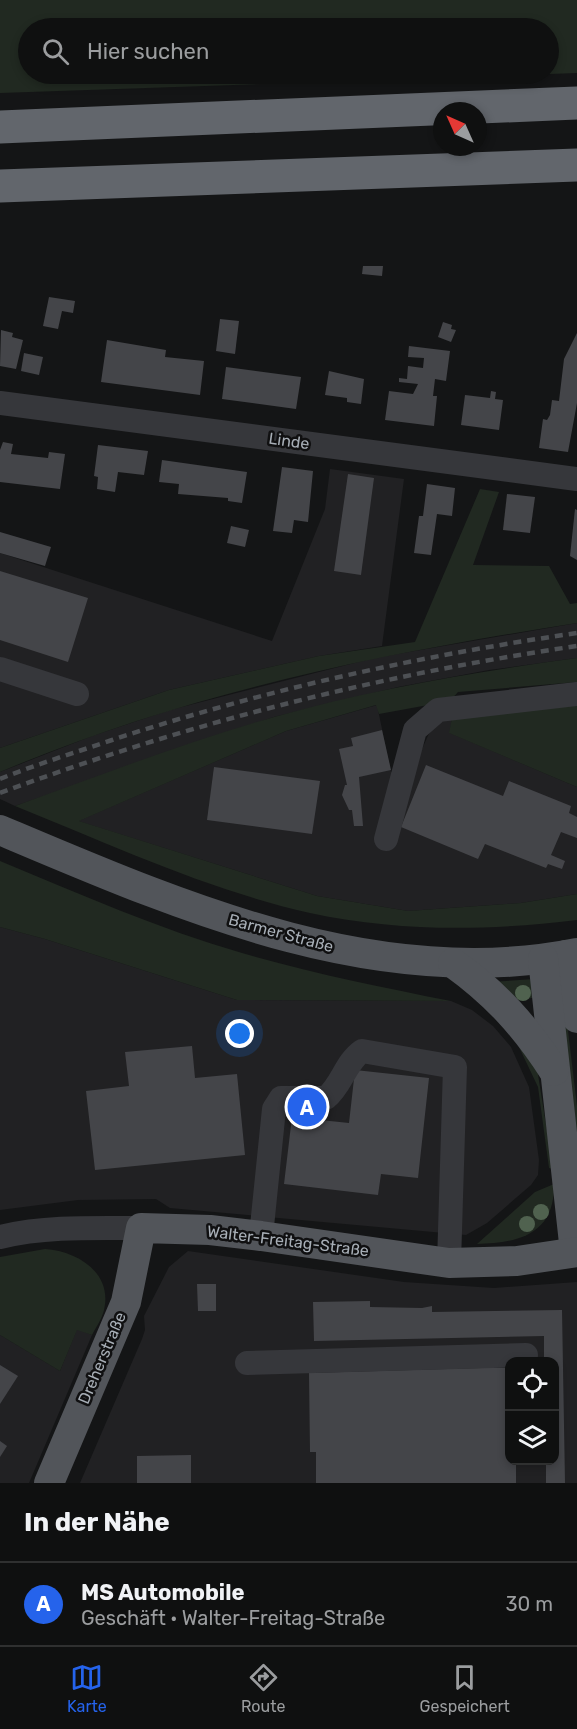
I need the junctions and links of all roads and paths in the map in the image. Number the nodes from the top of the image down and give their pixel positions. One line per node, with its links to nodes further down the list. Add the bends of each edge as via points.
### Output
1 (577, 103): 2 (highway)
2 (0, 127)
3 (577, 165): 4 (highway)
4 (0, 186)
5 (0, 403): 6 (street, Linde)
6 (577, 479)
7 (0, 669): 8 (street)
8 (77, 694)
9 (577, 694): 11 (street, via 438,710 415,730)
10 (0, 830): 13 (main road, Barmer Straße, via 168,899 230,920 314,944)
11 (386, 838)
12 (562, 956): 13 (main road, Barmer Straße, via 501,963); 14 (main road); 15 (main road, Walter-Freitag-Straße)
13 (453, 963): 15 (main road, via 523,1025)
14 (577, 1018)
15 (557, 1076): 19 (main road, Walter-Freitag-Straße)
16 (141, 1228): 17 (main road, Walter-Freitag-Straße); 18 (street, Walter-Freitag-Straße, via 83,1228); 23 (main road, Dreherstraße, via 126,1302)
17 (261, 1236): 20 (main road, Walter-Freitag-Straße); 20 (street, via 274,1109 281,1098 326,1098 337,1089 352,1058 362,1051 455,1067)
18 (0, 1237)
19 (576, 1252): 20 (main road, Walter-Freitag-Straße, via 517,1261)
20 (449, 1263)
21 (526, 1355): 22 (street)
22 (247, 1363)
23 (49, 1483)

